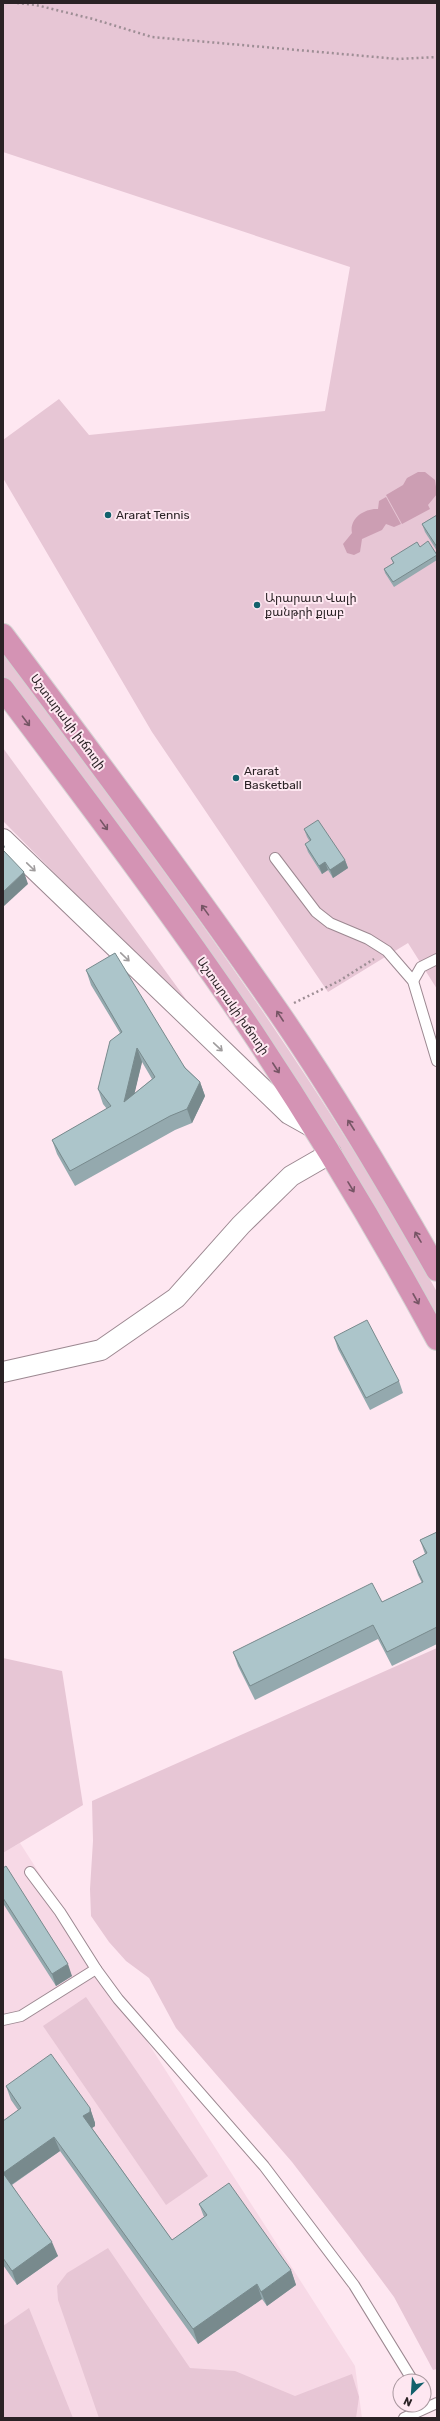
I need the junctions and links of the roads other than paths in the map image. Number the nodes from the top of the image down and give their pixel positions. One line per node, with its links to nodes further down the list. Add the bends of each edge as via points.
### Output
1 (3, 635): 10 (highway, Աշտարակի խճուղի, one-way to 1, via 356,1133 278,1011 123,795)
2 (3, 690): 8 (highway, Աշտարակի խճուղի, one-way to 8, via 97,814 248,1026)
3 (3, 839): 8 (street, one-way to 8, via 283,1109)
4 (275, 858): 6 (lane, via 316,912 325,920 347,932 368,939 387,951)
5 (437, 958): 6 (lane, via 421,967)
6 (413, 982): 7 (lane)
7 (437, 1061)
8 (314, 1128): 9 (highway, Աշտարակի խճուղի)
9 (331, 1153): 11 (highway, Աշտարակի խճուղի, one-way to 11); 12 (street, via 291,1176 241,1226 176,1298 101,1350)
10 (437, 1270)
11 (437, 1339)
12 (3, 1372)
13 (30, 1872): 14 (lane, via 60,1912)
14 (96, 1969): 15 (lane, via 21,2016); 16 (lane, via 118,1999 264,2166 354,2285)
15 (3, 2020)
16 (408, 2373)
17 (413, 2413): 18 (lane)
18 (404, 2418)

